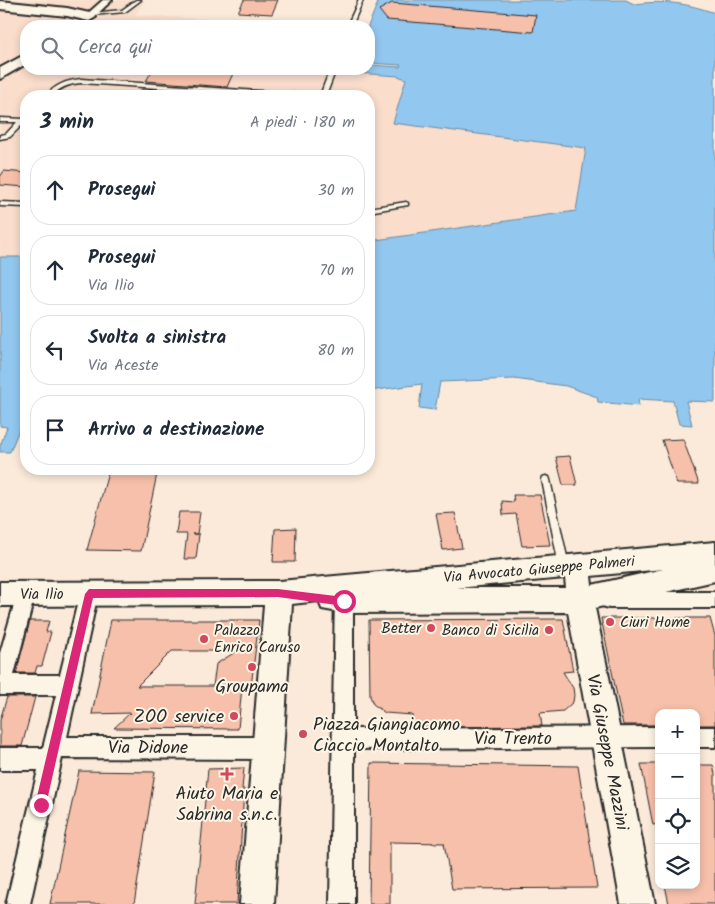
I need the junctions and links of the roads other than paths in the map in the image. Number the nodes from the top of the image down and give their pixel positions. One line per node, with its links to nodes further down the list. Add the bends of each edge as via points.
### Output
1 (108, 0): 5 (street)
2 (139, 0): 5 (lane, via 123,11)
3 (361, 0): 7 (lane)
4 (0, 4): 5 (main road)
5 (91, 15): 6 (main road)
6 (83, 20)
7 (352, 20)
8 (20, 62): 9 (main road)
9 (0, 75)
10 (331, 75): 13 (lane)
11 (54, 90): 12 (lane, via 70,82)
12 (186, 90)
13 (325, 90)
14 (0, 120): 15 (lane)
15 (20, 120)
16 (20, 124): 17 (lane, via 11,134)
17 (0, 137)
18 (0, 204): 20 (lane)
19 (406, 204): 21 (lane)
20 (20, 205)
21 (375, 209)
22 (546, 480): 24 (lane)
23 (715, 553): 24 (main road, Via Avvocato Giuseppe Palmeri)
24 (570, 566): 27 (main road, Via Avvocato Giuseppe Palmeri); 31 (main road, Via Giuseppe Mazzini)
25 (715, 569): 31 (main road, Via Avvocato Giuseppe Palmeri)
26 (272, 593): 27 (main road, Via Ilio); 30 (main road, Via Ilio); 40 (main road)
27 (354, 593): 31 (main road, Via Avvocato Giuseppe Palmeri); 39 (street)
28 (0, 594): 29 (main road, Via Ilio)
29 (26, 594): 30 (main road, Via Ilio); 33 (street)
30 (89, 594): 34 (street)
31 (579, 600): 32 (street, Via Avvocato Giuseppe Palmeri); 38 (main road, Via Giuseppe Mazzini)
32 (715, 600)
33 (0, 685): 34 (street)
34 (68, 685): 41 (street)
35 (655, 737): 38 (street, Via Trento)
36 (700, 737): 37 (street)
37 (715, 737)
38 (605, 738): 39 (street, Via Trento); 46 (main road, Via Giuseppe Mazzini)
39 (343, 739): 45 (street)
40 (254, 748): 41 (street, Via Didone); 44 (main road)
41 (53, 753): 42 (street, Via Didone); 43 (street)
42 (0, 759)
43 (18, 904)
44 (257, 904)
45 (342, 904)
46 (638, 904)

